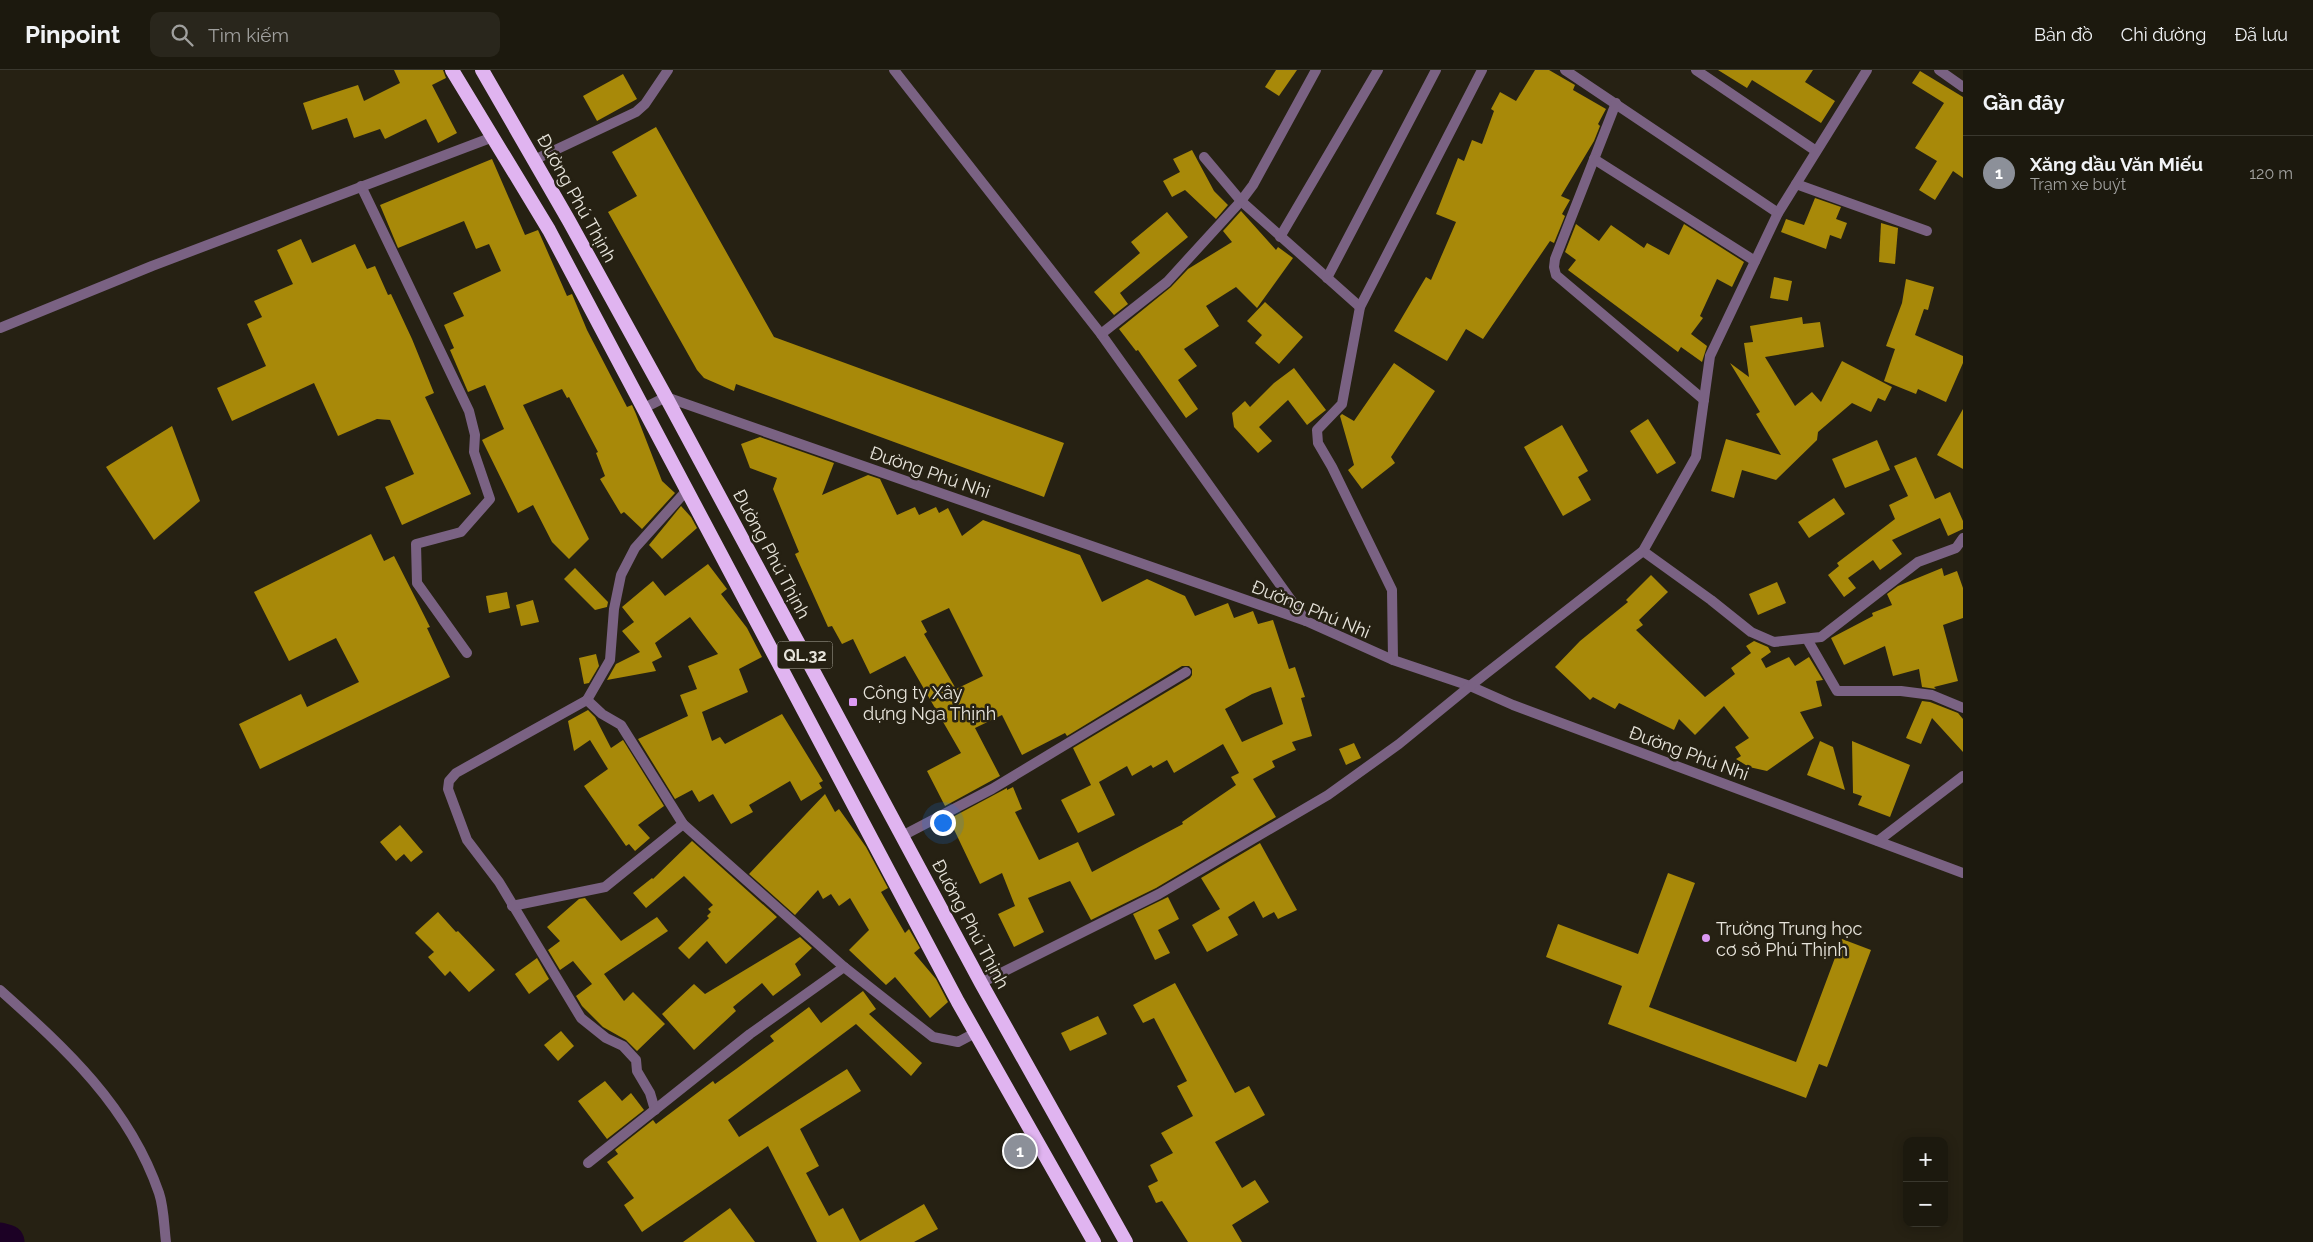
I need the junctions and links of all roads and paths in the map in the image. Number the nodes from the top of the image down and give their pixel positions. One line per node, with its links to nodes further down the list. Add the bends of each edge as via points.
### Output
1 (452, 70): 15 (highway, QL.32)
2 (482, 70): 19 (highway, Đường Phú Thịnh / QL.32)
3 (668, 70): 19 (street, via 636,112)
4 (894, 70): 30 (street)
5 (1316, 70): 22 (street)
6 (1378, 70): 25 (street)
7 (1436, 70): 27 (street)
8 (1482, 70): 28 (street)
9 (1566, 70): 14 (street)
10 (1696, 70): 16 (street)
11 (1867, 70): 16 (street)
12 (1939, 70): 13 (street)
13 (1963, 87)
14 (1616, 104): 18 (street); 23 (street)
15 (493, 137): 21 (street); 33 (highway, QL.32, via 549,230)
16 (1816, 152): 20 (street)
17 (1204, 158): 22 (street)
18 (1594, 159): 26 (street); 32 (street, via 1555,259 1556,275)
19 (534, 160): 31 (highway, Đường Phú Thịnh / QL.32)
20 (1796, 184): 23 (street); 24 (street)
21 (361, 186): 29 (street); 39 (street, via 469,411 475,435 474,452 490,499 461,532 416,544 418,582)
22 (1241, 202): 25 (street); 30 (street, via 1166,282)
23 (1778, 213): 26 (street)
24 (1927, 231)
25 (1280, 236): 27 (street)
26 (1755, 260): 32 (street, via 1710,356)
27 (1327, 278): 28 (street)
28 (1360, 307): 40 (street, via 1342,404 1316,430 1318,443 1392,590)
29 (0, 328)
30 (1101, 334): 37 (street)
31 (666, 397): 33 (street); 37 (street, Đường Phú Nhi); 47 (highway, Đường Phú Thịnh / QL.32)
32 (1704, 400): 36 (street, via 1696,458)
33 (644, 408): 34 (highway, QL.32)
34 (687, 490): 43 (street, via 635,548 621,575 614,609 610,660); 54 (highway, QL.32)
35 (1963, 538): 38 (street, via 1956,548 1918,562 1821,637)
36 (1643, 551): 38 (street, via 1751,632 1774,642); 42 (street)
37 (1306, 621): 40 (street, Đường Phú Nhi)
38 (1807, 639): 44 (street, via 1837,691 1901,691 1932,695)
39 (467, 653)
40 (1393, 660): 42 (street, Đường Phú Nhi)
41 (1186, 672): 47 (street, via 992,789)
42 (1470, 686): 48 (street, Đường Phú Nhi); 52 (street, via 1400,744 1328,795 1159,894)
43 (587, 700): 46 (street, via 621,725); 50 (street, via 456,772 447,786 467,840 499,882)
44 (1963, 708)
45 (1963, 776): 48 (street)
46 (683, 824): 50 (street, via 605,887); 51 (street)
47 (902, 836): 52 (highway, Đường Phú Thịnh / QL.32)
48 (1878, 841): 49 (street, Đường Phú Nhi)
49 (1963, 873)
50 (512, 906): 55 (street, via 580,1018 606,1038 623,1046 636,1060 637,1070)
51 (844, 966): 54 (street, via 933,1037 958,1042); 55 (street, via 750,1034)
52 (981, 983): 59 (highway, Đường Phú Thịnh / QL.32)
53 (0, 990): 57 (street, via 78,1063 110,1101 138,1145 159,1194)
54 (975, 1033): 58 (highway, QL.32)
55 (655, 1110): 56 (street)
56 (588, 1163)
57 (166, 1242)
58 (1094, 1242)
59 (1126, 1242)

